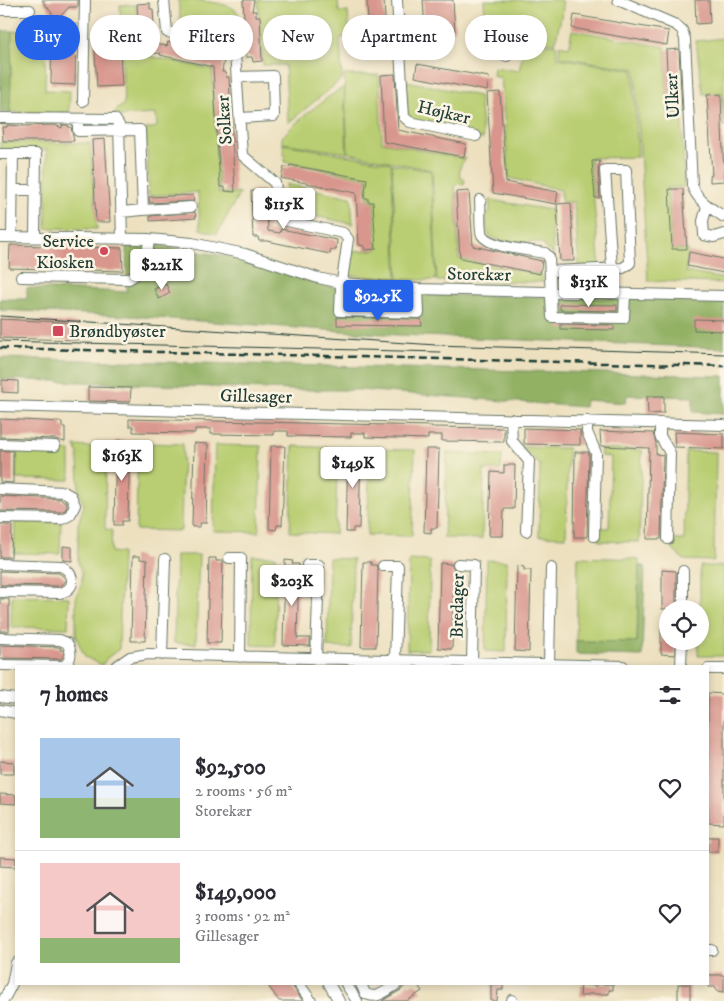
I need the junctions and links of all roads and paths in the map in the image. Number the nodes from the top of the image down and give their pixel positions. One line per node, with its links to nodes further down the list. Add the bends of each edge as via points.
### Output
1 (85, 0): 8 (street)
2 (164, 0): 7 (street, Solkær, via 168,32 229,45 236,53)
3 (397, 0): 12 (street, Højkær, via 404,117 410,122)
4 (618, 0): 19 (street, Ulkær, via 682,30 692,185)
5 (0, 10): 6 (street)
6 (30, 10)
7 (237, 77): 10 (street, Solkær); 10 (street, via 273,76 274,116)
8 (83, 101)
9 (0, 118): 11 (street, via 115,119)
10 (240, 118): 32 (street, Solkær, via 242,155 275,183 277,211 283,220 343,233 348,239)
11 (119, 131): 20 (street, via 140,130); 21 (street)
12 (476, 136)
13 (0, 154): 14 (street)
14 (13, 154): 15 (street); 16 (street, via 36,154)
15 (13, 190): 16 (street); 25 (street)
16 (36, 190): 26 (street)
17 (480, 200): 30 (street, via 483,236 497,244 545,253 550,259)
18 (191, 206): 20 (street)
19 (707, 206): 22 (street, Ulkær); 23 (street, via 704,235)
20 (143, 210): 21 (street)
21 (121, 212): 27 (street)
22 (724, 217)
23 (724, 234)
24 (0, 236): 25 (street, Storekær)
25 (12, 237): 26 (street, Storekær)
26 (35, 237): 27 (street, Storekær)
27 (122, 239): 28 (street, Storekær)
28 (149, 239): 31 (street, via 142,270 129,279); 32 (street, Storekær, via 211,246)
29 (612, 268): 29 (street, via 605,170 626,170 630,263 627,267); 30 (street)
30 (551, 271): 34 (street)
31 (22, 277)
32 (342, 283): 33 (street, Storekær); 33 (street, Solkær, via 340,311 419,313)
33 (418, 289): 34 (street, Storekær)
34 (551, 292): 35 (street, Storekær); 35 (street, via 552,317 624,318)
35 (625, 294): 36 (street, Storekær)
36 (724, 296)
37 (0, 406): 38 (street, Gillesager)
38 (511, 419): 39 (street, Gillesager); 46 (street, via 512,440 529,461)
39 (587, 421): 40 (street, Gillesager); 47 (street, via 587,432 596,453)
40 (660, 423): 41 (street, Gillesager); 48 (street, via 660,436 670,453)
41 (724, 425)
42 (0, 444): 43 (street)
43 (56, 446)
44 (0, 489): 45 (street, via 64,492 72,496 75,505 70,515 62,519)
45 (0, 518)
46 (526, 531)
47 (594, 536)
48 (668, 539)
49 (229, 558): 62 (street, via 241,558)
50 (165, 559): 61 (street)
51 (0, 564): 57 (street, via 61,566 72,574 66,592)
52 (458, 564): 65 (street, Bredager, via 474,565)
53 (307, 565): 63 (street, via 319,565)
54 (383, 566): 64 (street, via 398,566)
55 (551, 568): 66 (street)
56 (683, 571): 58 (street)
57 (0, 592)
58 (683, 600)
59 (0, 638): 69 (street, via 60,640 67,643 71,652)
60 (682, 650): 72 (street)
61 (162, 655): 62 (street, Bredager); 70 (street, Bredager, via 138,655)
62 (240, 657): 63 (street, Bredager)
63 (316, 659): 64 (street, Bredager)
64 (396, 660): 65 (street, Bredager)
65 (472, 662): 66 (street, Bredager)
66 (549, 664): 71 (street, Bredager)
67 (0, 665): 68 (street)
68 (15, 665)
69 (65, 665)
70 (118, 665)
71 (580, 665)
72 (681, 665)
73 (709, 669): 74 (street)
74 (724, 670)
75 (0, 697): 76 (street)
76 (15, 698)
77 (0, 710): 78 (street)
78 (15, 713)
79 (15, 968): 86 (street, via 12,984)
80 (300, 985): 87 (street)
81 (330, 985): 88 (street)
82 (347, 985): 89 (street)
83 (361, 985): 85 (street)
84 (394, 985): 85 (street, via 377,996)
85 (367, 994): 89 (street)
86 (3, 1001)
87 (311, 1001)
88 (340, 1001)
89 (357, 1001)

